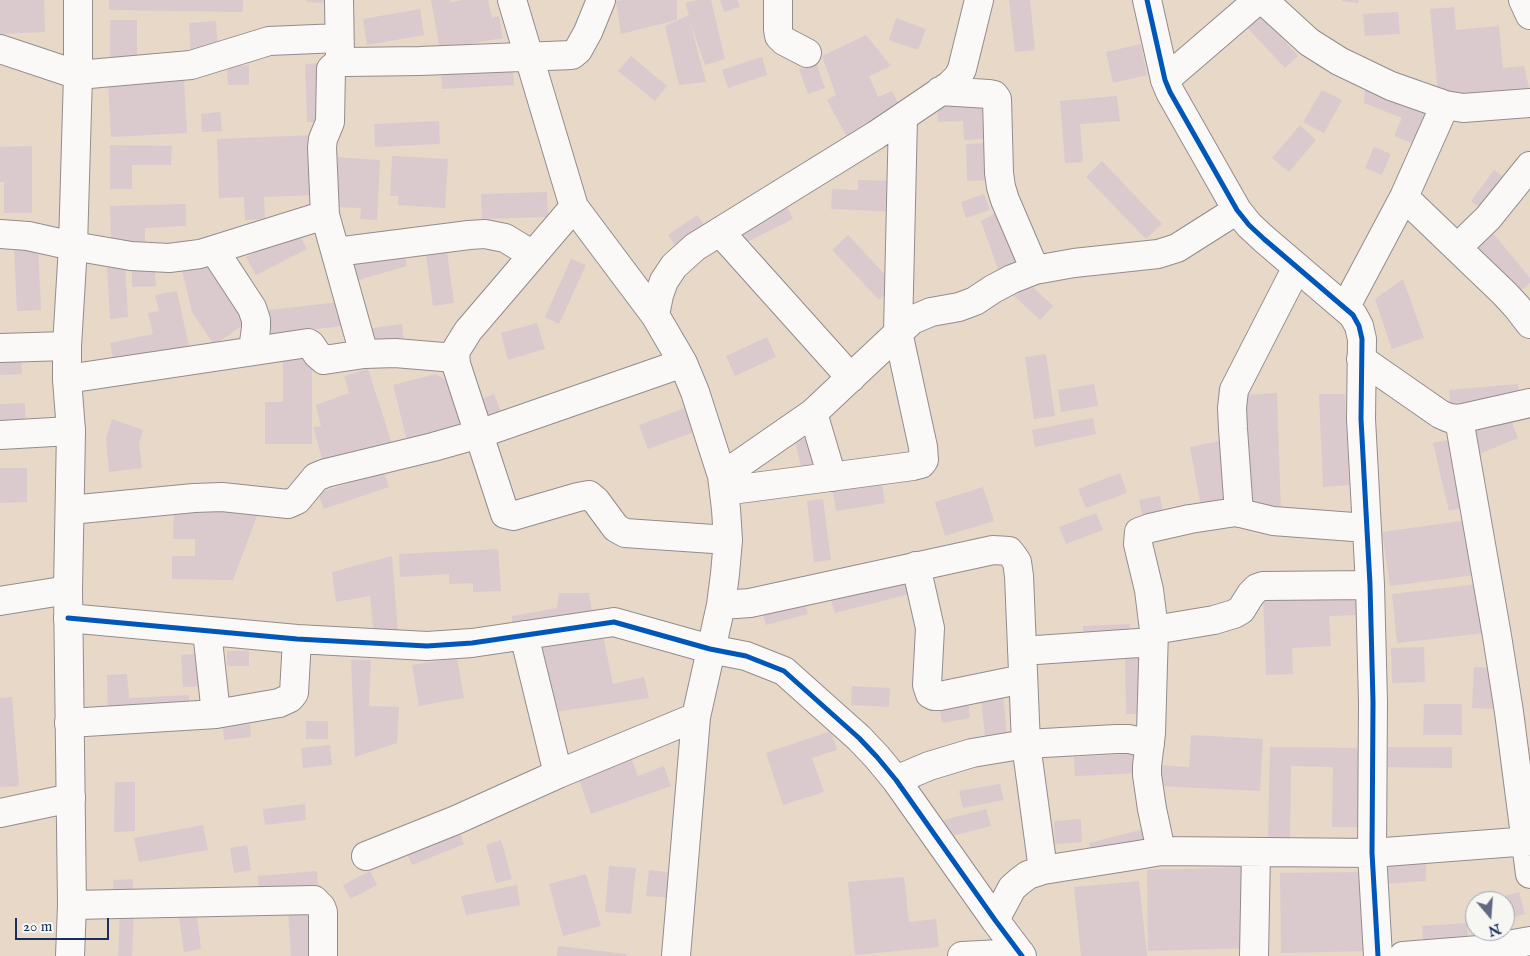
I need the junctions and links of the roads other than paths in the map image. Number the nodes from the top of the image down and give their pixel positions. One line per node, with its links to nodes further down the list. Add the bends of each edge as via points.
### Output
1 (78, 0): 16 (street)
2 (339, 0): 13 (street)
3 (512, 0): 15 (street)
4 (601, 0): 15 (street, via 576,53)
5 (778, 0): 14 (street, via 779,36)
6 (979, 0): 18 (street, via 962,69 958,77)
7 (1147, 0): 17 (street)
8 (1258, 0): 17 (street)
9 (1263, 0): 20 (street, via 1309,42 1339,61 1391,86)
10 (1523, 0): 11 (street)
11 (1530, 14)
12 (0, 49): 16 (street)
13 (340, 49): 15 (street, via 346,62); 16 (street, via 269,41 191,65); 26 (street, via 332,69 330,122 322,147)
14 (808, 53)
15 (528, 56): 24 (street)
16 (78, 75): 29 (street)
17 (1165, 80): 25 (street)
18 (940, 91): 21 (street); 35 (street, via 989,94 997,99 1000,187)
19 (1530, 103): 20 (street, via 1464,108)
20 (1445, 105): 23 (street)
21 (903, 116): 27 (street); 39 (street)
22 (1530, 166): 30 (street, via 1488,218)
23 (1404, 197): 30 (street); 36 (street)
24 (574, 207): 33 (street); 37 (street)
25 (1237, 210): 34 (street, via 1249,225); 35 (street, via 1177,248 1158,254)
26 (325, 215): 31 (street); 32 (street)
27 (720, 232): 37 (street, via 694,248 674,266 659,294); 47 (street)
28 (0, 234): 29 (street, via 28,236)
29 (73, 246): 31 (street, via 131,256 169,258); 40 (street)
30 (1457, 248): 38 (street, via 1505,294)
31 (214, 250): 42 (street, via 252,308 256,320)
32 (336, 252): 33 (street, via 485,234 505,238); 43 (street)
33 (533, 255): 44 (street, via 468,331)
34 (1297, 267): 36 (street); 58 (street, via 1234,390 1232,408)
35 (1035, 270): 39 (street, via 1012,279 975,301 912,320)
36 (1345, 308): 45 (street, via 1359,326)
37 (656, 315): 46 (street)
38 (1530, 324)
39 (898, 332): 47 (street); 55 (street, via 924,460 913,466)
40 (67, 346): 41 (street); 48 (street)
41 (0, 348)
42 (253, 350): 43 (street, via 308,343 324,360); 48 (street)
43 (364, 354): 44 (street)
44 (455, 358): 53 (street)
45 (1361, 359): 51 (street, via 1440,414); 59 (street)
46 (683, 363): 53 (street); 56 (street)
47 (851, 378): 50 (street)
48 (67, 379): 52 (street)
49 (1530, 403): 51 (street)
50 (813, 413): 55 (street); 56 (street)
51 (1459, 419): 83 (street)
52 (71, 431): 54 (street); 57 (street)
53 (479, 434): 57 (street, via 326,473 316,477 297,500 288,504 212,497); 60 (street, via 505,514 513,516 589,496 624,533)
54 (0, 435)
55 (832, 477): 56 (street)
56 (723, 483): 60 (street)
57 (70, 510): 63 (street)
58 (1239, 512): 59 (street, via 1273,521); 69 (street, via 1190,519 1139,532 1138,544 1149,590)
59 (1367, 528): 62 (street)
60 (728, 540): 65 (street)
61 (916, 566): 65 (street, via 750,603); 72 (street, via 993,550 1009,551 1017,562 1019,576); 73 (street, via 930,628 927,685 930,694 940,696)
62 (1370, 585): 69 (street, via 1263,586 1257,588 1241,610 1234,614); 86 (street)
63 (68, 590): 64 (street); 66 (street)
64 (0, 601)
65 (721, 605): 71 (street)
66 (68, 618): 67 (street); 76 (street)
67 (206, 631): 70 (street); 74 (street)
68 (524, 635): 70 (street, via 428,646); 71 (street, via 614,622); 79 (street)
69 (1154, 636): 72 (street); 78 (street)
70 (297, 639): 74 (street, via 295,686 290,698 279,703)
71 (710, 649): 75 (street); 80 (street, via 746,656 784,671 859,738)
72 (1022, 651): 73 (street)
73 (1023, 679): 77 (street)
74 (216, 714): 76 (street)
75 (696, 717): 79 (street); 96 (street)
76 (69, 723): 81 (street)
77 (1026, 744): 78 (street, via 1129,739); 80 (street, via 972,753); 88 (street)
78 (1150, 744): 84 (street, via 1148,786)
79 (558, 774): 87 (street)
80 (896, 780): 91 (street)
81 (71, 798): 82 (street); 90 (street)
82 (0, 813)
83 (1528, 841): 86 (street); 89 (street)
84 (1161, 852): 85 (street); 88 (street)
85 (1256, 852): 86 (street); 98 (street)
86 (1372, 853): 99 (street)
87 (366, 856)
88 (1043, 870): 91 (street, via 1028,875 1012,888)
89 (1530, 874)
90 (72, 905): 94 (street); 95 (street, via 314,900 322,912)
91 (995, 920): 93 (street)
92 (1530, 941): 100 (street, via 1479,950)
93 (1021, 954): 97 (street)
94 (70, 956)
95 (323, 956)
96 (676, 956)
97 (962, 956)
98 (1254, 956)
99 (1378, 956)
100 (1403, 956)

